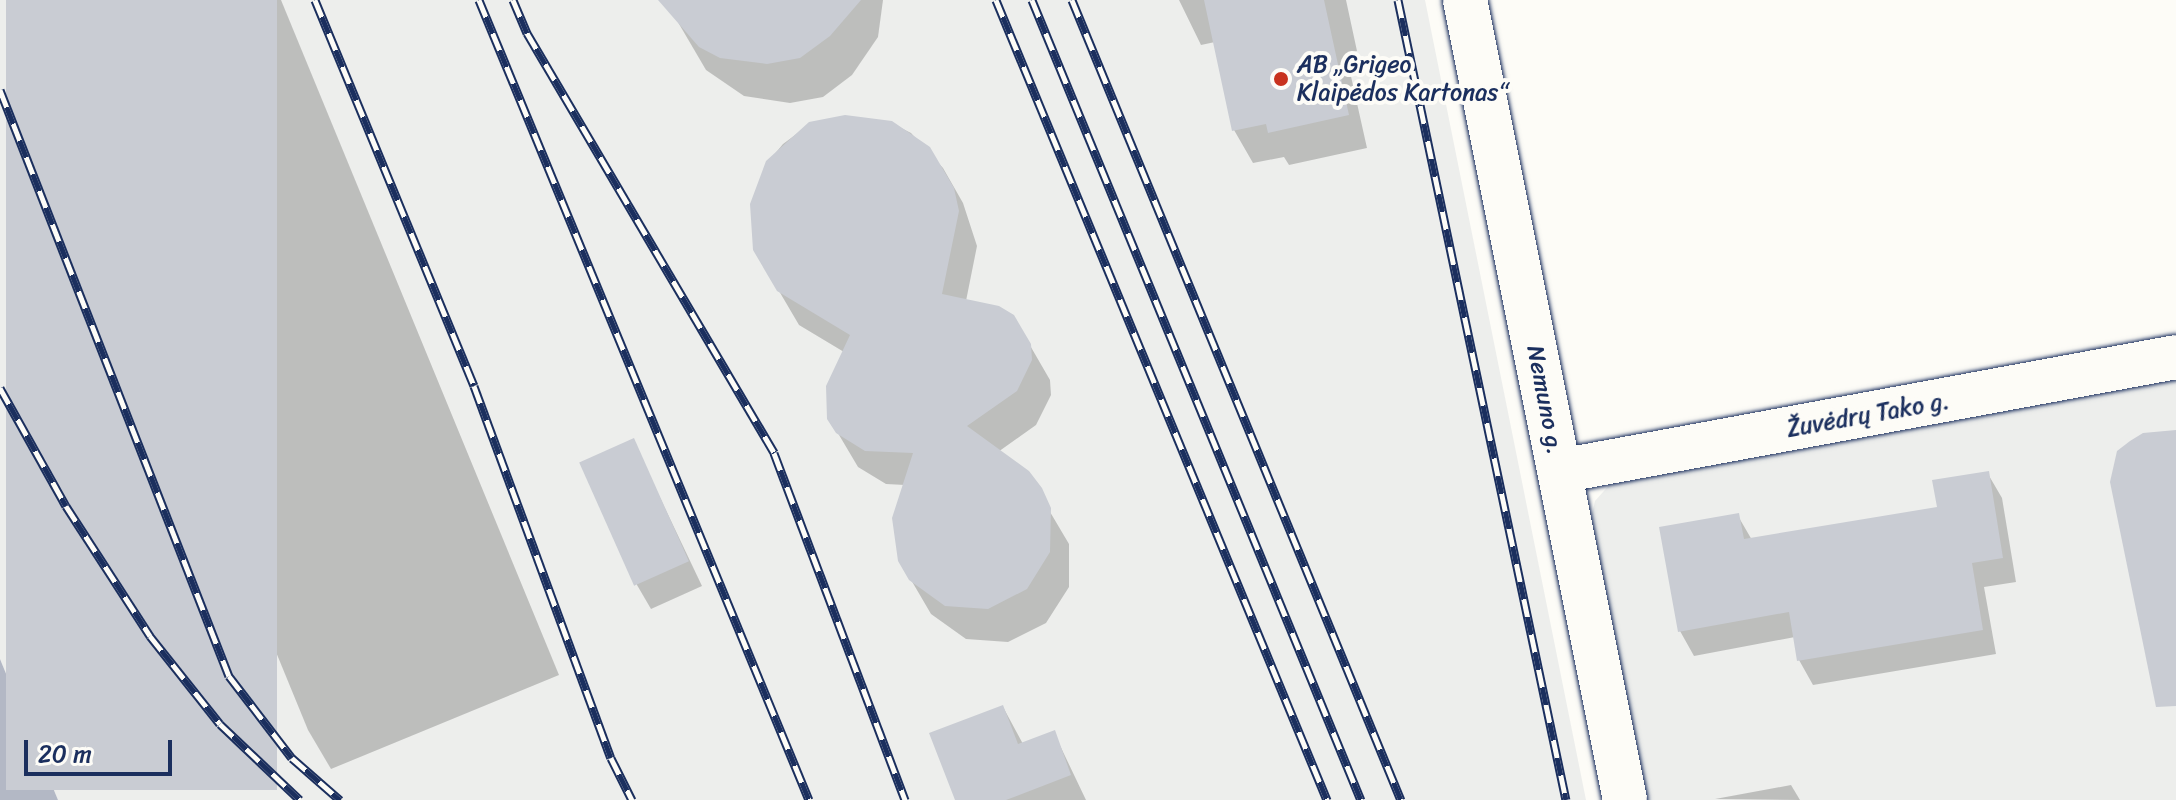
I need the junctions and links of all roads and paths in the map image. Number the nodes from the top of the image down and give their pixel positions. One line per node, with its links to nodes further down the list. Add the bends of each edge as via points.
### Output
1 (1465, 0): 3 (street, Nemuno g.)
2 (2176, 357): 3 (street, Žuvėdrų Tako g.)
3 (1560, 471): 4 (street, Nemuno g.)
4 (1625, 800)

